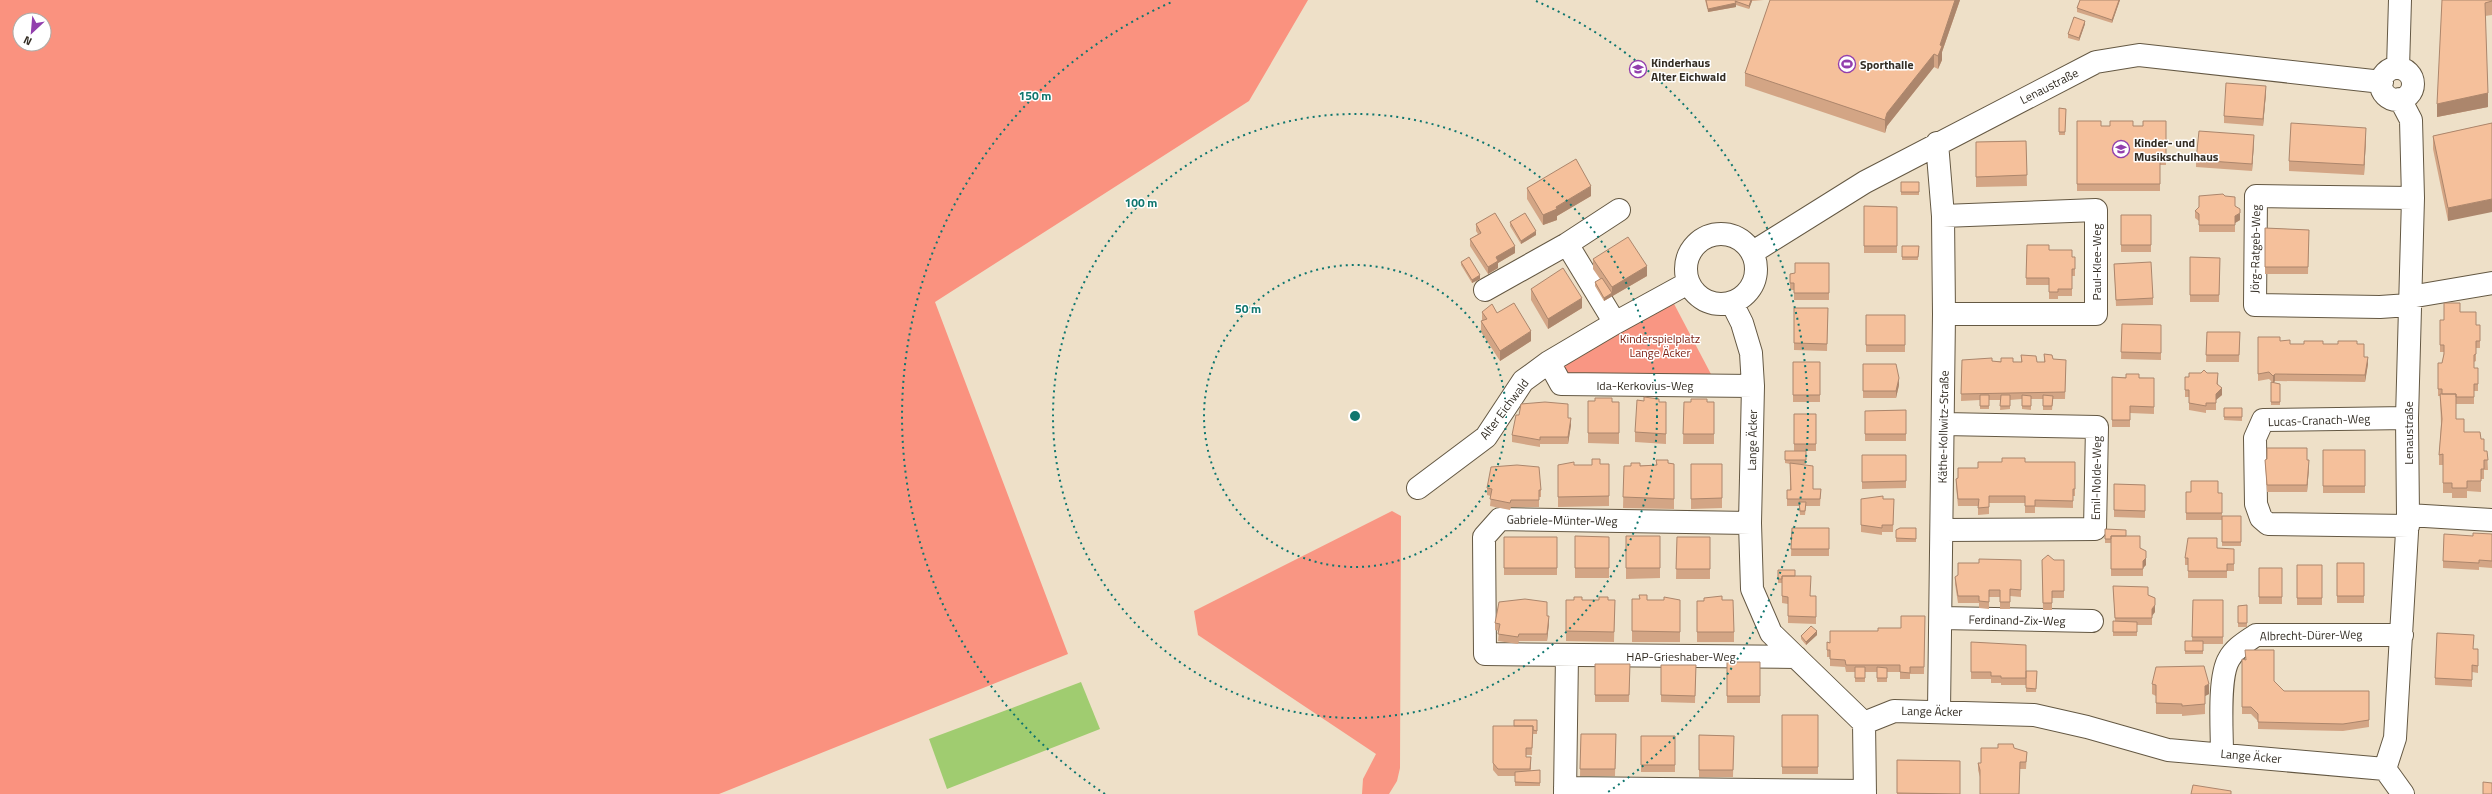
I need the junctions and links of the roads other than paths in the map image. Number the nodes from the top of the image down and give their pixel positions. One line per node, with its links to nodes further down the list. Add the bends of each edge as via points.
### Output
1 (2400, 0): 2 (street)
2 (2398, 68): 3 (street, via 2389,70); 4 (street, via 2407,71 2413,80 2412,90)
3 (2382, 82): 4 (street, Lenaustraße, via 2387,95); 5 (street, Lenaustraße, via 2139,55 2096,62)
4 (2400, 99): 6 (street, Lenaustraße, via 2411,120)
5 (1937, 143): 8 (street, Käthe-Kollwitz-Straße); 10 (street, Lenaustraße, via 1847,192)
6 (2413, 198): 14 (street, Lenaustraße); 14 (street, Jörg-Ratgeb-Weg, via 2256,196 2255,305 2380,307)
7 (1620, 210): 9 (street)
8 (1943, 216): 16 (street, Käthe-Kollwitz-Straße); 16 (street, Paul-Klee-Weg, via 2096,210 2096,314)
9 (1567, 244): 13 (street); 17 (street)
10 (1753, 252): 11 (street, via 1742,240 1728,234 1712,234 1692,248 1688,256); 15 (street, via 1757,269 1752,286 1744,296)
11 (1688, 283): 15 (street, via 1702,299 1722,305); 17 (street, Alter Eichwald)
12 (2492, 283): 14 (street)
13 (1485, 290)
14 (2410, 301): 20 (street, Lenaustraße)
15 (1732, 303): 19 (street, Lange Äcker, via 1742,323 1751,353)
16 (1944, 314): 21 (street, Käthe-Kollwitz-Straße)
17 (1615, 323): 18 (street, Alter Eichwald)
18 (1549, 362): 19 (street, Ida-Kerkovius-Weg, via 1561,384); 22 (street, Alter Eichwald, via 1523,381 1486,438)
19 (1753, 386): 25 (street, Lange Äcker)
20 (2407, 418): 24 (street, Lenaustraße); 24 (street, Lucas-Cranach-Weg, via 2263,420 2255,438 2256,504 2260,518 2268,524)
21 (1944, 424): 26 (street, Käthe-Kollwitz-Straße); 26 (street, Emil-Nolde-Weg, via 2097,427 2097,434 2095,529)
22 (1418, 488)
23 (2492, 520): 24 (street)
24 (2408, 521): 29 (street, Lenaustraße)
25 (1750, 523): 30 (street, Gabriele-Münter-Weg, via 1500,519 1484,537 1485,654); 31 (street, Lange Äcker, via 1752,589 1771,633)
26 (1942, 530): 27 (street, Käthe-Kollwitz-Straße)
27 (1941, 618): 28 (street, Ferdinand-Zix-Weg); 32 (street, Käthe-Kollwitz-Straße)
28 (2092, 621)
29 (2402, 634): 34 (street, Albrecht-Dürer-Weg, via 2256,635 2237,648 2228,659 2223,674); 35 (street, Lenaustraße, via 2395,738)
30 (1567, 656): 31 (street, HAP-Grieshaber-Weg); 36 (street)
31 (1796, 657): 33 (street, Lange Äcker)
32 (1939, 711): 33 (street, Lange Äcker, via 1894,711); 34 (street, Lange Äcker, via 2034,715 2168,750)
33 (1864, 723): 37 (street)
34 (2222, 754): 35 (street, Lange Äcker)
35 (2385, 769): 38 (street)
36 (1565, 791): 37 (street)
37 (1865, 792)
38 (2403, 794)

